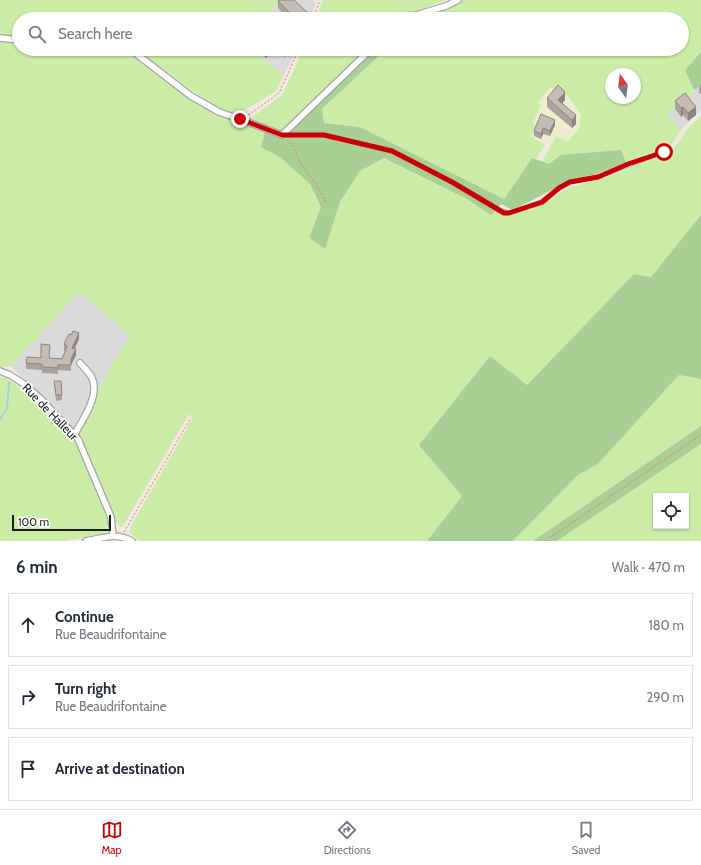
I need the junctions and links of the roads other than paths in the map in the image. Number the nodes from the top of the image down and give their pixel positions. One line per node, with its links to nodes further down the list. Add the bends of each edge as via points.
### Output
1 (458, 0): 2 (street)
2 (426, 12)
3 (0, 38): 4 (street)
4 (12, 39)
5 (139, 56): 7 (street, via 191,96 219,112)
6 (364, 56): 7 (street)
7 (282, 135): 8 (lane, via 324,135 392,151 509,213 542,202 570,182 598,177)
8 (669, 150)
9 (80, 363): 11 (street, via 92,377 95,391)
10 (0, 371): 11 (street, Rue de Halleur, via 24,384)
11 (74, 435): 12 (street, Rue de Halleur, via 78,438 111,517)
12 (113, 536): 13 (street); 14 (street, via 122,536)
13 (86, 541)
14 (132, 541)

